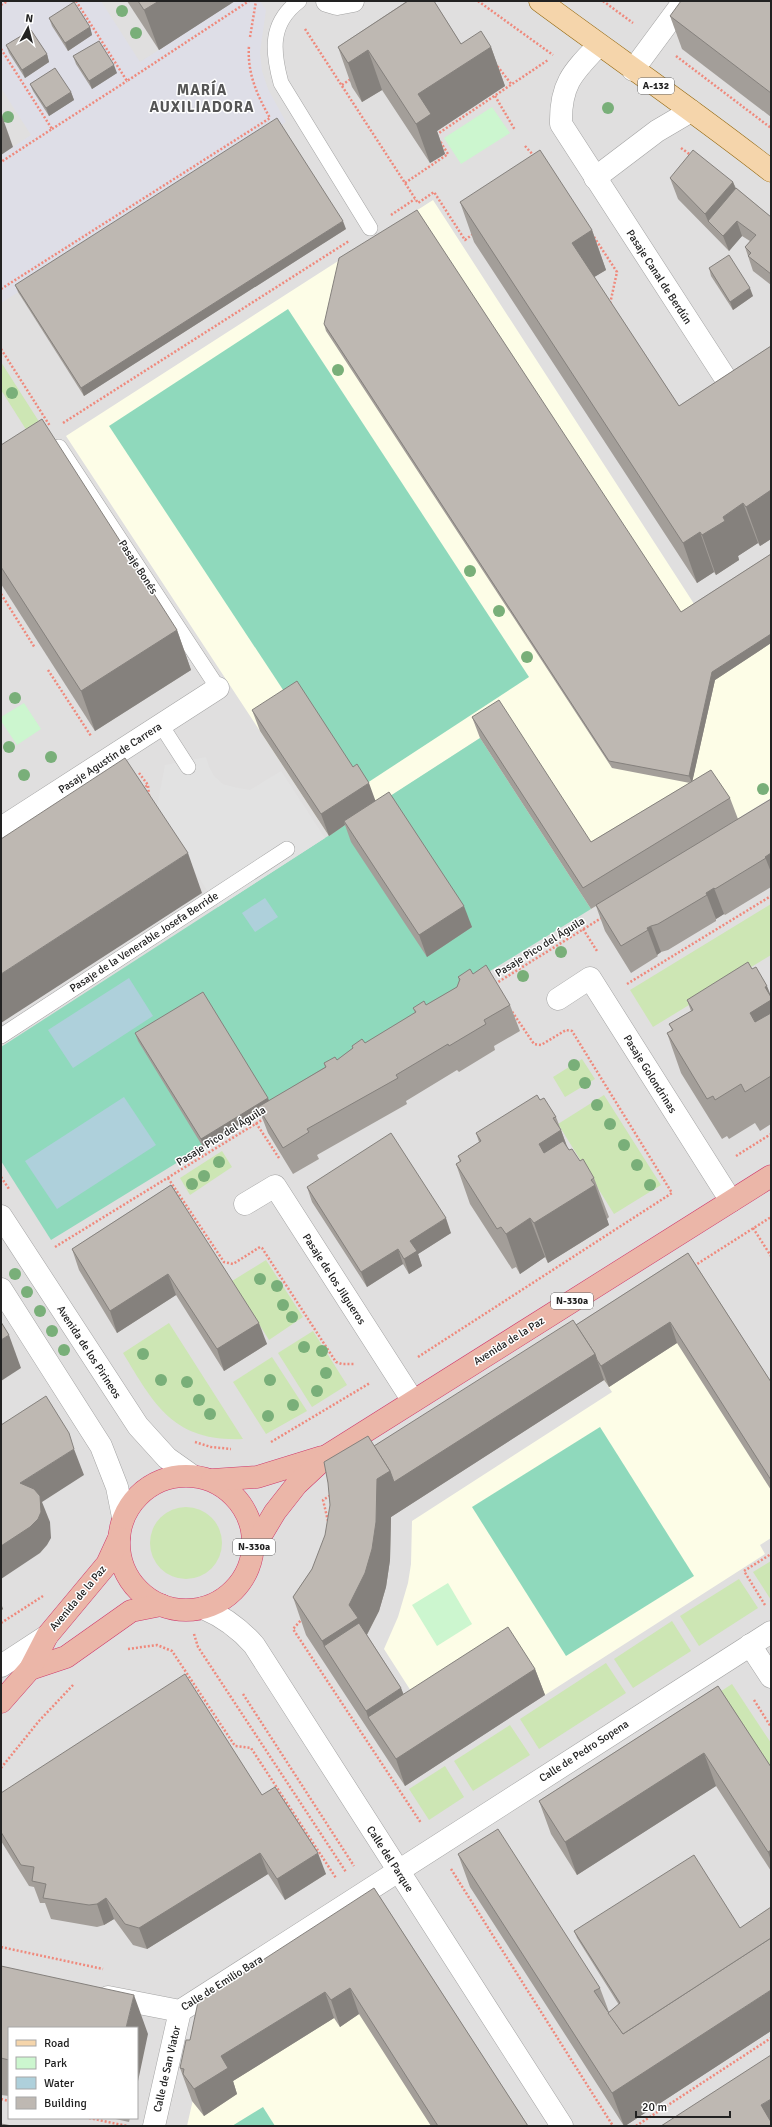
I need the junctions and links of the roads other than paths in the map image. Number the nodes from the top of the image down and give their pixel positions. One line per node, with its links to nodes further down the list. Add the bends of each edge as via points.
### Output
1 (299, 1): 11 (lane, via 287,10 279,22 276,34 277,68 281,83)
2 (327, 1): 3 (street, via 337,4)
3 (353, 1)
4 (540, 1): 6 (main road, A-132)
5 (684, 1): 7 (street)
6 (599, 45): 7 (main road, A-132); 10 (street, Pasaje Canal de Berdún, via 574,71 562,97 560,111 561,124)
7 (633, 70): 8 (main road, A-132)
8 (691, 111): 9 (main road, A-132); 10 (street, via 657,131)
9 (771, 171)
10 (595, 178): 12 (street, Pasaje Canal de Berdún)
11 (370, 228)
12 (724, 376)
13 (59, 446): 14 (lane, Pasaje Bonés)
14 (218, 688): 15 (street, Pasaje Agustín de Carrera)
15 (161, 725): 16 (lane); 17 (street, Pasaje Agustín de Carrera)
16 (188, 767)
17 (2, 826)
18 (287, 849): 20 (lane, Pasaje de la Venerable Josefa Berride)
19 (558, 999): 22 (street, Pasaje Golondrinas, via 590,978)
20 (1, 1036)
21 (770, 1179): 22 (highway, Avenida de la Paz / N-330a)
22 (731, 1201): 26 (highway, Avenida de la Paz / N-330a)
23 (245, 1204): 26 (street, Pasaje de los Jilgueros, via 275,1186)
24 (1, 1216): 28 (street, Avenida de los Pirineos, via 138,1426 167,1458)
25 (1, 1289): 29 (street, via 101,1446 117,1487)
26 (413, 1401): 27 (highway, Avenida de la Paz / N-330a)
27 (328, 1455): 28 (highway, Avenida de la Paz / N-330a, via 257,1477); 30 (highway, Avenida de la Paz / N-330a, via 297,1484 275,1512)
28 (201, 1477): 29 (highway, N-330a, via 170,1477 150,1485 134,1499); 30 (highway, N-330a, via 230,1491 244,1507 252,1526)
29 (121, 1528): 31 (highway, N-330a, via 121,1559 129,1578 143,1594); 34 (highway, Avenida de la Paz / N-330a, via 107,1564)
30 (254, 1547): 32 (highway, N-330a, via 249,1568 238,1586 222,1600)
31 (161, 1605): 32 (highway, N-330a, via 175,1609); 37 (highway, N-330a, via 132,1611 66,1657)
32 (197, 1609): 40 (street, Calle del Parque, via 223,1617 240,1630 254,1646)
33 (771, 1632): 35 (street, Calle de Pedro Sopena)
34 (47, 1636): 36 (street, Avenida de la Paz); 37 (highway, Avenida de la Paz / N-330a)
35 (750, 1645): 38 (street); 40 (street, Calle de Pedro Sopena)
36 (1, 1666)
37 (30, 1669): 39 (highway, Avenida de la Paz / N-330a)
38 (771, 1677)
39 (1, 1702)
40 (398, 1871): 42 (street, Calle de Emilio Bara); 44 (street, Calle del Parque)
41 (87, 1992): 42 (street, Calle de Emilio Bara)
42 (180, 2011): 43 (street, Calle de San Viator)
43 (154, 2126)
44 (562, 2126)

